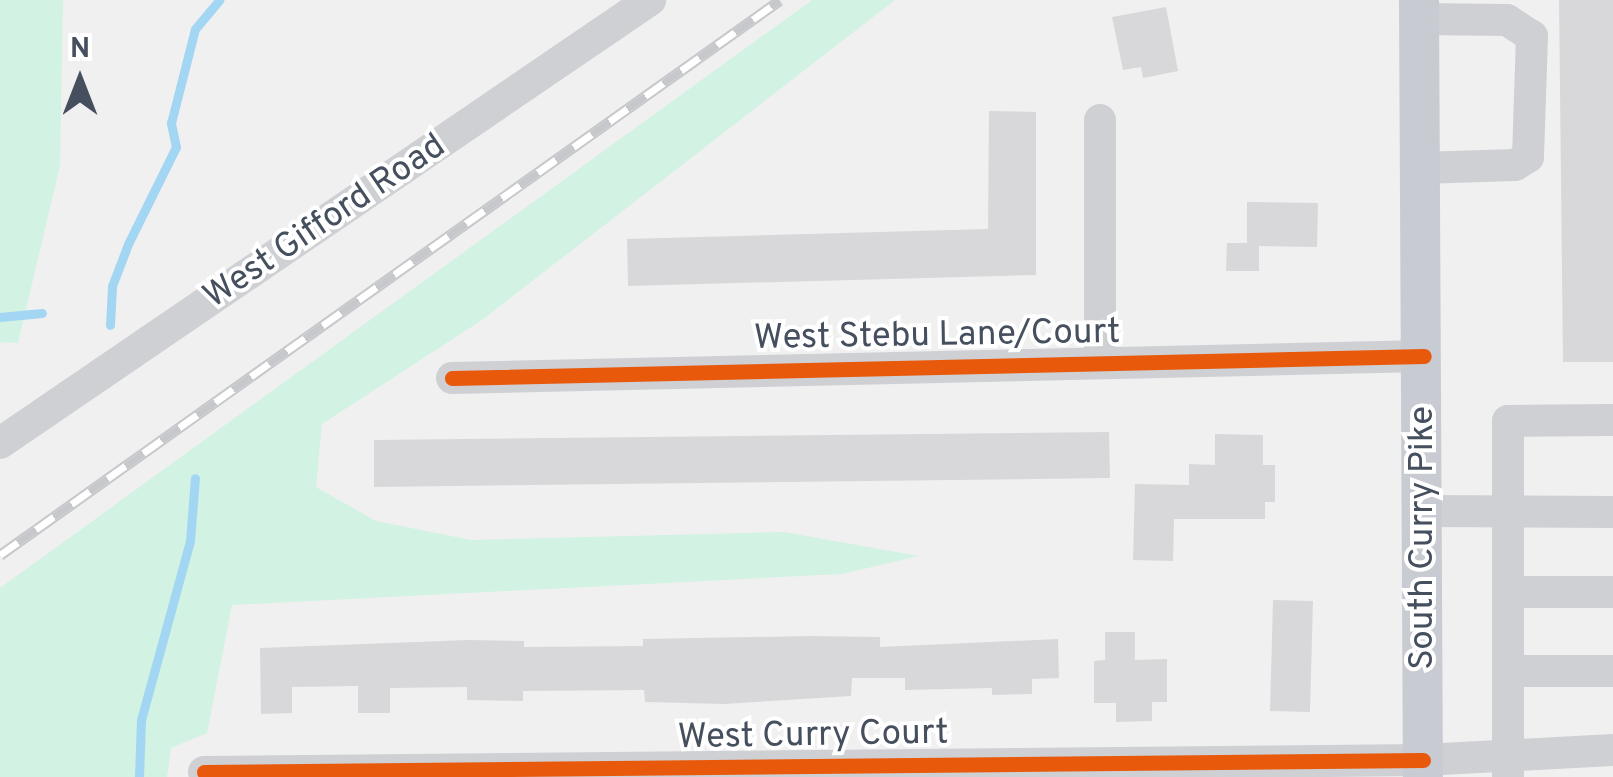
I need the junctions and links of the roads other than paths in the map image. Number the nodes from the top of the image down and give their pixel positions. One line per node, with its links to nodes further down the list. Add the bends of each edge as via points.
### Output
1 (650, 0): 9 (street, West Gifford Road)
2 (1419, 9): 4 (main road, South Curry Pike); 4 (street, via 1507,20 1532,36 1528,157 1515,164)
3 (1100, 120): 6 (street)
4 (1421, 168): 5 (main road, South Curry Pike)
5 (1424, 356): 6 (street, West Stebu Lane/Court); 10 (main road, South Curry Pike)
6 (1100, 361): 7 (street, West Stebu Lane/Court)
7 (452, 378)
8 (1613, 420): 11 (street, via 1508,421)
9 (0, 443)
10 (1423, 512): 11 (street); 19 (main road, South Curry Pike)
11 (1508, 512): 12 (street); 13 (street)
12 (1613, 512)
13 (1508, 592): 14 (street); 15 (street)
14 (1613, 592)
15 (1508, 671): 16 (street); 18 (street)
16 (1613, 672)
17 (1613, 750): 18 (street, West Curry Court)
18 (1508, 766): 19 (street, West Curry Court)
19 (1423, 769): 20 (street, West Curry Court)
20 (204, 772)

